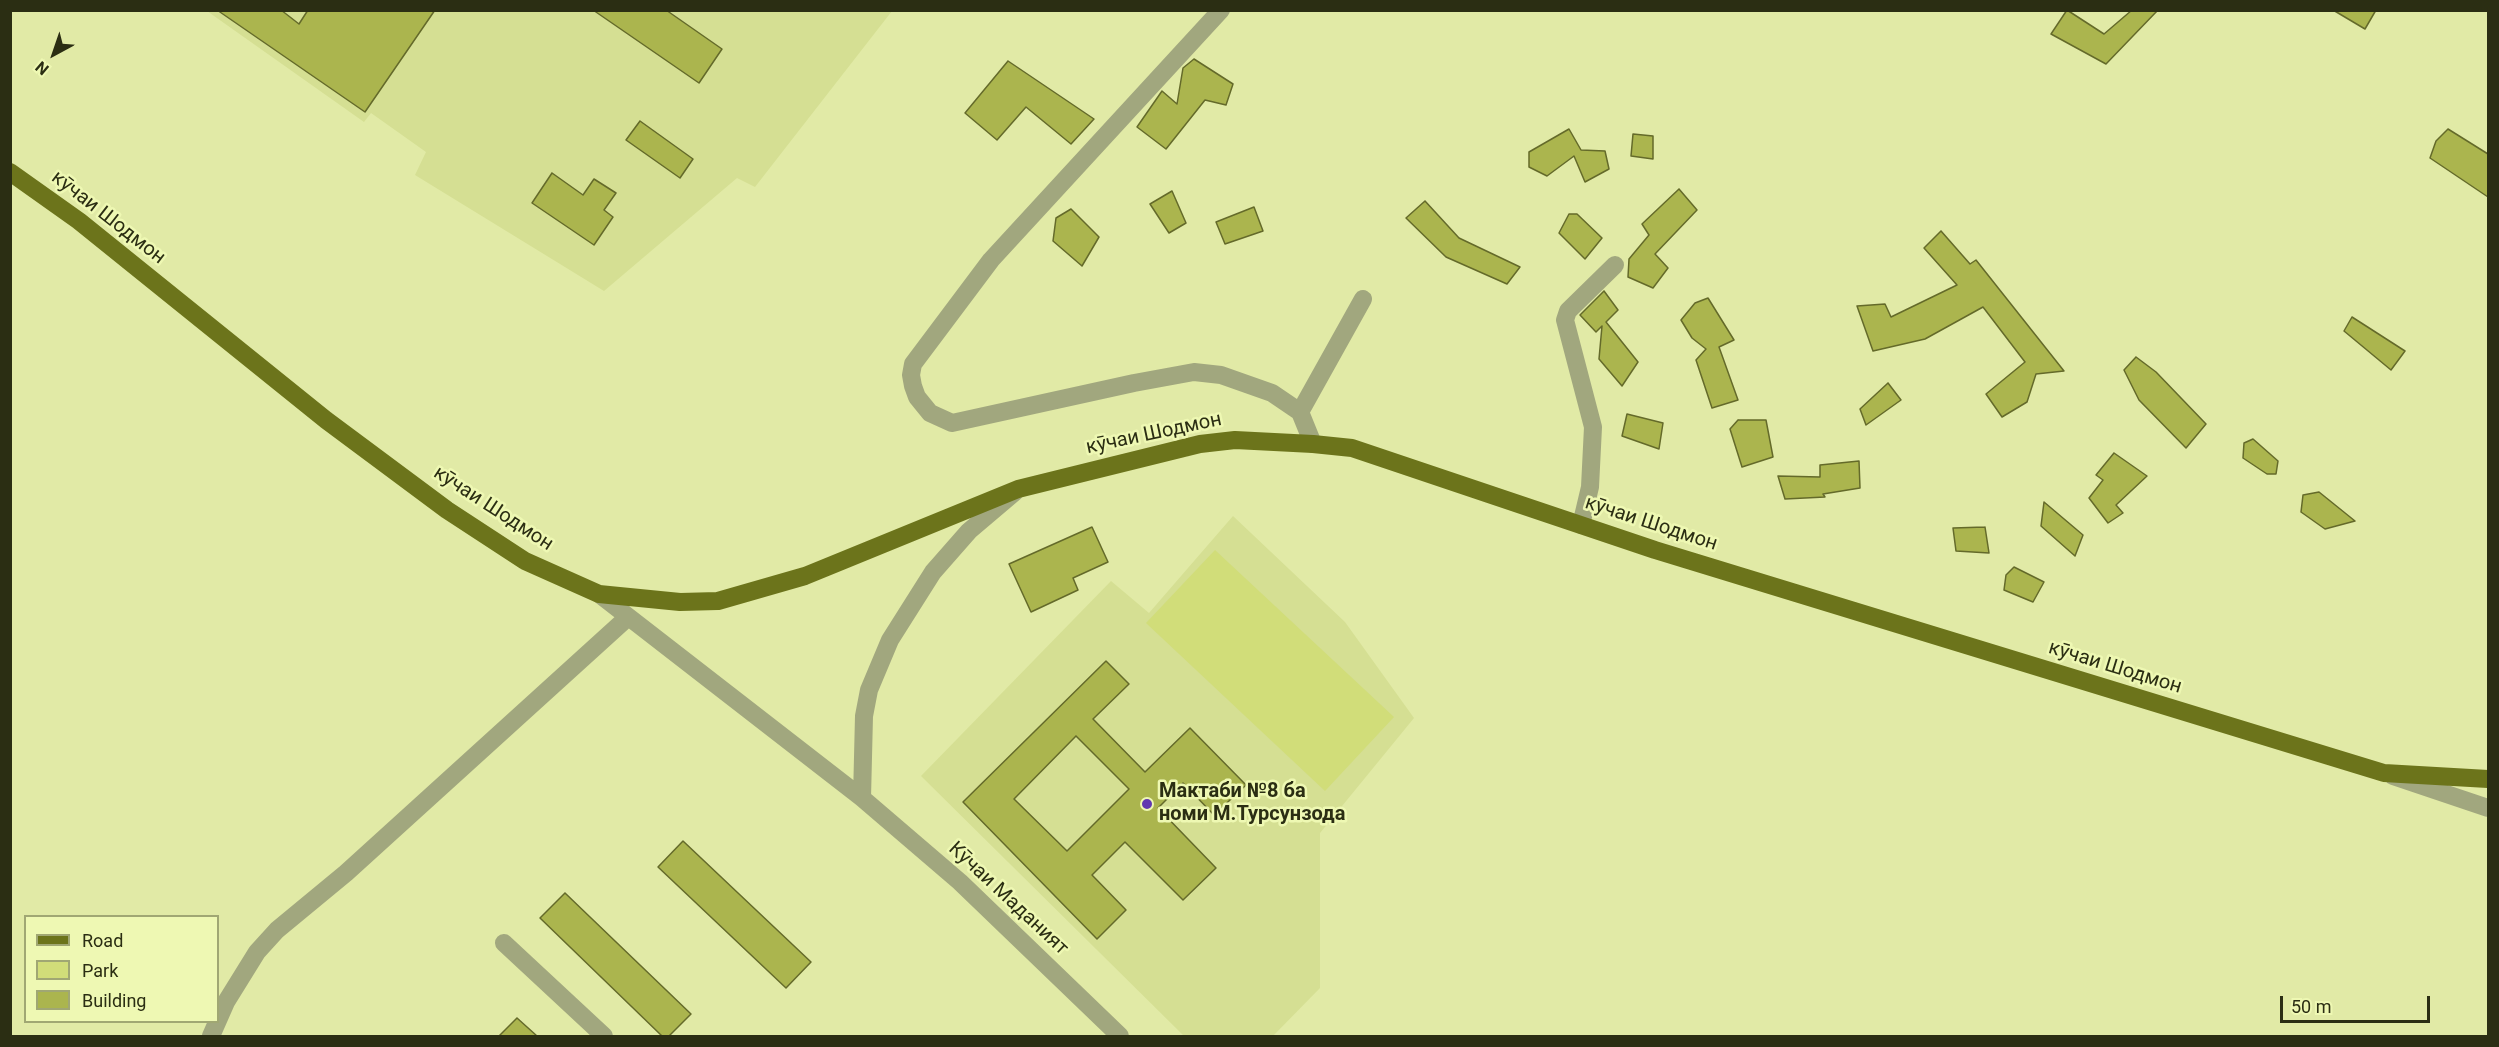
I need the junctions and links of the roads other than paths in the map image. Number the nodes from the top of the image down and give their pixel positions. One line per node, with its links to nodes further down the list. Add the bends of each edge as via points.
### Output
1 (1221, 10): 5 (street, via 991,260 913,363 911,375 924,407 937,418 952,423 1194,372 1221,375 1272,393)
2 (10, 172): 9 (main road, кӯчаи Шодмон, via 79,221 326,420 447,510 525,561)
3 (1615, 265): 8 (street, via 1568,311 1565,320 1593,427 1590,488)
4 (1363, 299): 5 (street)
5 (1300, 412): 6 (street)
6 (1313, 444): 7 (main road, кӯчаи Шодмон, via 1274,440 1200,444); 8 (main road, кӯчаи Шодмон, via 1352,448)
7 (1018, 489): 9 (main road, кӯчаи Шодмон, via 805,576 718,602); 13 (street, via 969,531 948,555 890,640 869,690 864,716)
8 (1581, 525): 11 (main road, кӯчаи Шодмон)
9 (599, 594): 10 (street, Кӯчаи Маданият)
10 (627, 618): 13 (street, Кӯчаи Маданият); 16 (street, via 346,873 277,930 257,952)
11 (2384, 773): 12 (main road, кӯчаи Шодмон); 14 (street)
12 (2488, 779)
13 (862, 798): 18 (street, Кӯчаи Маданият, via 960,882)
14 (2488, 808)
15 (504, 943): 17 (street)
16 (219, 1018)
17 (604, 1036)
18 (1120, 1036)

